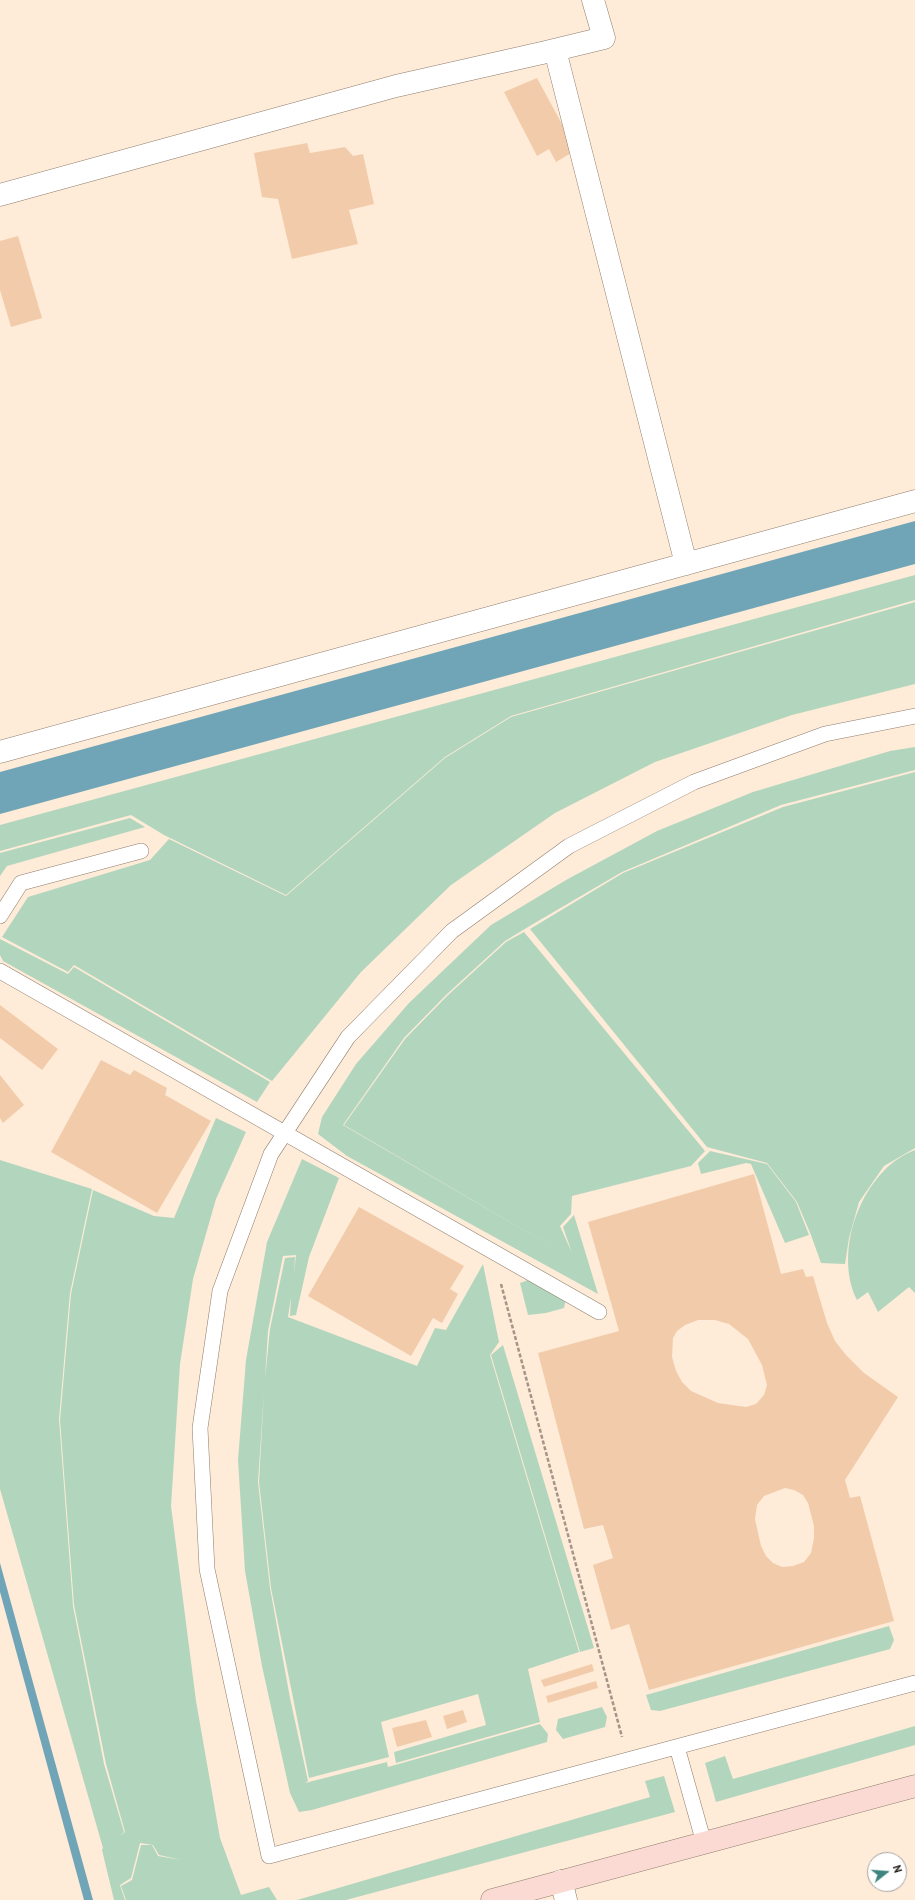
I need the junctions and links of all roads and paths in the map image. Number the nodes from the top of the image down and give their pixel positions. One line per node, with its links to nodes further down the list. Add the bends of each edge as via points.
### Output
1 (593, 0): 2 (street, via 604,38)
2 (540, 54): 3 (street, via 396,86); 5 (street, via 555,50)
3 (0, 195)
4 (915, 501): 5 (street)
5 (686, 564): 7 (street)
6 (915, 716): 11 (lane, via 825,734 694,782 569,846 452,930 348,1037)
7 (0, 752)
8 (141, 851): 9 (lane, via 21,883)
9 (0, 916)
10 (0, 971): 11 (lane)
11 (285, 1133): 12 (lane); 16 (lane, via 271,1154 220,1291 200,1428 208,1569 269,1856)
12 (493, 1251): 13 (lane); 16 (path)
13 (599, 1312)
14 (915, 1683): 15 (lane)
15 (677, 1747): 16 (lane); 18 (lane)
16 (628, 1760)
17 (915, 1786): 18 (street)
18 (704, 1843): 19 (street)
19 (563, 1891): 20 (street)
20 (492, 1900)

